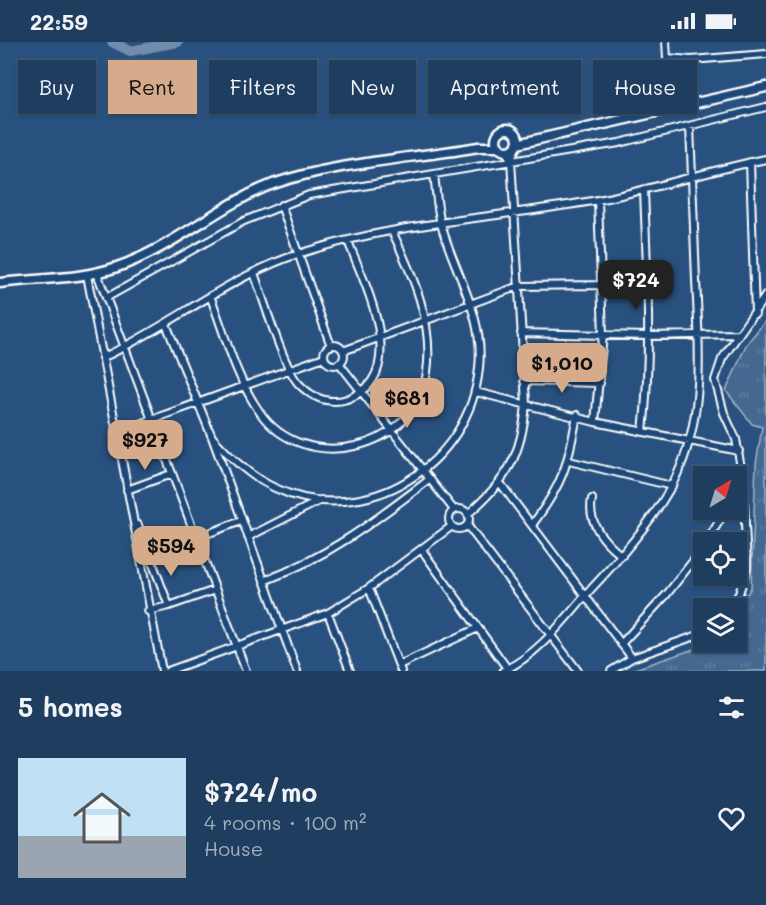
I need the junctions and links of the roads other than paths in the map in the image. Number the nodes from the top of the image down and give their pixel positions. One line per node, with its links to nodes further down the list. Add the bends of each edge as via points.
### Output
1 (666, 42): 2 (street, via 667,58)
2 (766, 54)
3 (766, 87): 8 (main road)
4 (766, 107): 5 (street)
5 (690, 126): 13 (street, via 619,143); 16 (street)
6 (517, 134): 7 (main road, via 506,129); 8 (main road); 9 (main road)
7 (497, 136): 10 (main road); 11 (main road)
8 (535, 139): 9 (main road)
9 (517, 146): 11 (main road); 13 (street)
10 (478, 147): 11 (main road); 25 (main road, via 292,178 222,209 154,250)
11 (502, 149): 13 (street)
12 (766, 159): 14 (street)
13 (511, 160): 15 (street); 20 (street)
14 (750, 162): 16 (street); 35 (street)
15 (434, 174): 19 (street, via 328,191); 21 (street)
16 (692, 177): 17 (street); 41 (street)
17 (644, 190): 18 (street); 43 (street)
18 (598, 200): 20 (street); 29 (street)
19 (281, 204): 24 (street); 32 (street)
20 (515, 212): 21 (street); 30 (street)
21 (441, 224): 22 (street); 34 (street)
22 (393, 232): 23 (street); 36 (street)
23 (348, 241): 24 (street); 42 (street)
24 (298, 254): 26 (street); 44 (street)
25 (97, 273): 27 (main road); 32 (street)
26 (254, 273): 33 (street); 50 (street)
27 (87, 275): 28 (main road); 48 (street)
28 (0, 282)
29 (600, 285): 30 (street); 40 (street)
30 (519, 286): 34 (street); 38 (street)
31 (766, 295): 35 (street)
32 (106, 298): 45 (street)
33 (211, 298): 37 (street); 53 (street)
34 (471, 305): 36 (street); 55 (street, via 480,347)
35 (755, 315): 39 (street)
36 (425, 321): 42 (street); 61 (street, via 427,375 416,402)
37 (166, 324): 45 (street); 56 (street)
38 (521, 333): 40 (street); 51 (street)
39 (738, 334): 41 (street); 66 (street, via 722,359 715,380)
40 (603, 335): 43 (street); 52 (street)
41 (699, 335): 43 (street); 65 (street)
42 (380, 336): 46 (street); 54 (street, via 379,365)
43 (649, 336): 62 (street)
44 (331, 346): 46 (street); 47 (street)
45 (125, 348): 48 (street); 59 (street)
46 (343, 351): 49 (street)
47 (324, 357): 49 (street, via 330,364); 50 (street)
48 (102, 358): 63 (street)
49 (339, 363): 54 (street)
50 (290, 369): 53 (street); 54 (street, via 304,389 325,400 339,401)
51 (524, 381): 52 (street); 57 (street)
52 (600, 383): 60 (street)
53 (245, 385): 56 (street); 61 (street, via 265,418 301,443 325,450 353,448)
54 (363, 390): 61 (street)
55 (476, 392): 57 (street); 69 (street, via 452,440)
56 (196, 402): 59 (street); 64 (street)
57 (526, 403): 58 (street); 72 (street, via 518,453)
58 (577, 415): 60 (street); 67 (street)
59 (151, 420): 63 (street); 70 (street)
60 (595, 422): 62 (street)
61 (392, 429): 69 (street)
62 (643, 432): 65 (street)
63 (115, 433): 74 (street)
64 (212, 437): 76 (street, via 232,459 275,488); 81 (street)
65 (690, 441): 66 (street); 73 (street)
66 (739, 451): 68 (street)
67 (569, 461): 73 (street); 84 (street, via 556,493)
68 (741, 466)
69 (424, 471): 71 (street); 76 (street, via 381,494 354,500)
70 (171, 474): 74 (street); 86 (street)
71 (430, 479): 77 (street); 90 (street, via 339,547)
72 (500, 483): 78 (street); 84 (street)
73 (672, 486): 88 (street)
74 (127, 490): 79 (street)
75 (592, 499): 88 (street, via 591,517 601,535)
76 (321, 500): 85 (street)
77 (454, 510): 78 (street, via 462,509); 82 (street, via 450,516)
78 (468, 514): 83 (street)
79 (135, 519): 95 (street); 96 (street)
80 (745, 520): 94 (street, via 747,567)
81 (241, 521): 85 (street); 86 (street)
82 (452, 525): 83 (street); 87 (street)
83 (467, 525): 100 (street)
84 (532, 525): 93 (street)
85 (248, 537): 90 (street)
86 (196, 538): 92 (street)
87 (422, 550): 91 (street); 98 (street)
88 (622, 556): 93 (street)
89 (693, 561): 102 (street)
90 (264, 581): 99 (street)
91 (369, 588): 97 (street); 106 (street)
92 (215, 590): 95 (street); 103 (street)
93 (585, 596): 100 (street); 102 (street)
94 (736, 598)
95 (169, 606): 96 (street)
96 (148, 611): 108 (street)
97 (328, 613): 99 (street); 113 (street)
98 (477, 628): 106 (street); 107 (street)
99 (282, 630): 103 (street); 112 (street)
100 (550, 636): 107 (street); 114 (street)
101 (693, 637): 104 (street)
102 (621, 644): 104 (street)
103 (236, 646): 105 (street); 111 (street)
104 (632, 658): 115 (street)
105 (190, 662): 109 (street); 110 (street)
106 (400, 668)
107 (507, 670)
108 (162, 671)
109 (168, 671)
110 (193, 671)
111 (246, 671)
112 (297, 671)
113 (350, 671)
114 (578, 671)
115 (611, 671)

